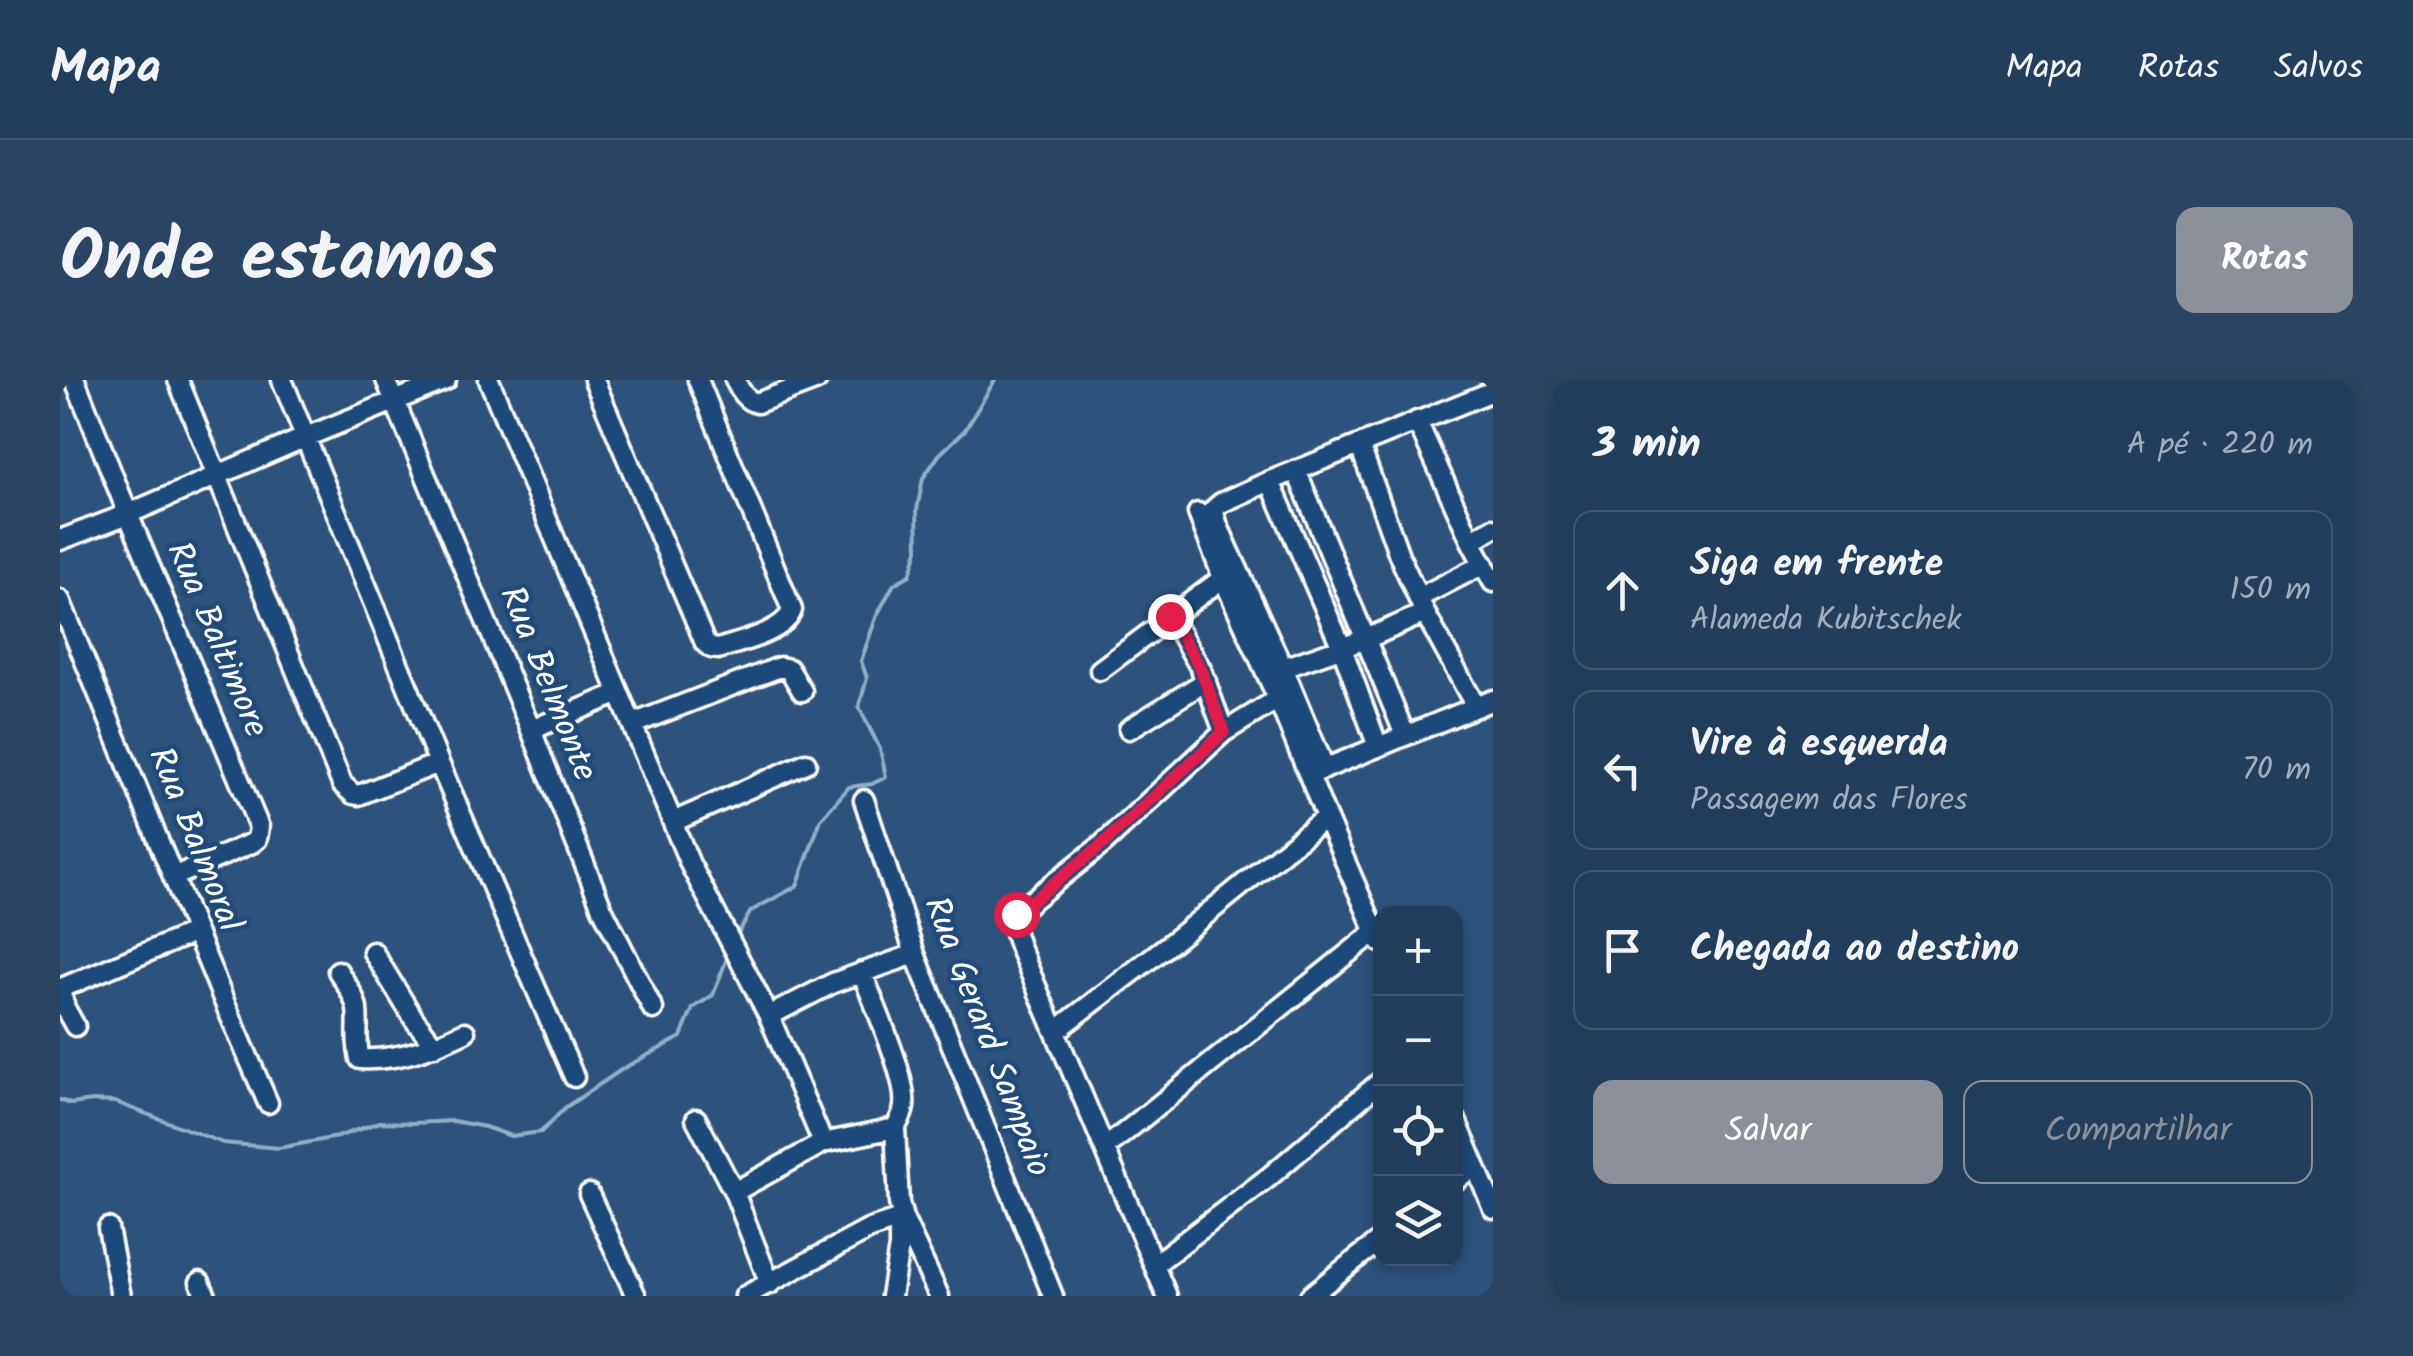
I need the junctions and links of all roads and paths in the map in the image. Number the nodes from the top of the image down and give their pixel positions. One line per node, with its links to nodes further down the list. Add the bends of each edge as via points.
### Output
1 (75, 380): 20 (street, Rua Baltimore)
2 (178, 380): 18 (street)
3 (282, 380): 15 (street)
4 (386, 380): 12 (street, Rua Belmonte)
5 (446, 380): 12 (street)
6 (489, 380): 37 (street)
7 (594, 380): 8 (street, via 701,632 718,649 781,626 792,610)
8 (698, 380)
9 (735, 380): 10 (street, via 748,401 757,403)
10 (817, 380)
11 (1489, 393): 13 (street); 14 (street)
12 (395, 401): 15 (street); 42 (street, Rua Belmonte)
13 (1493, 413)
14 (1418, 421): 16 (street); 24 (street)
15 (306, 437): 18 (street); 46 (street)
16 (1360, 446): 17 (street); 29 (street)
17 (1296, 470): 19 (street); 31 (street)
18 (218, 476): 20 (street); 46 (street, via 342,784 360,795)
19 (1270, 480): 32 (street); 33 (street, via 1214,510)
20 (128, 514): 23 (street); 52 (street, Rua Baltimore, via 259,827 252,843)
21 (1198, 514): 26 (street)
22 (1493, 528): 24 (street)
23 (60, 540)
24 (1471, 541): 25 (street)
25 (1484, 564): 27 (street); 29 (street)
26 (1223, 578): 30 (street); 38 (street)
27 (1493, 582)
28 (60, 600): 52 (street, Rua Balmoral)
29 (1422, 605): 31 (street); 39 (street)
30 (1170, 616): 34 (street); 35 (street)
31 (1366, 640): 32 (street); 44 (street)
32 (1342, 648): 33 (street); 45 (street)
33 (1283, 668): 48 (street)
34 (1100, 670)
35 (1206, 681): 41 (street); 43 (street)
36 (798, 684): 40 (street, via 780,667)
37 (619, 693): 40 (street); 42 (street)
38 (1278, 699): 43 (street); 48 (street)
39 (1485, 703): 44 (street)
40 (633, 724): 51 (street)
41 (1129, 729)
42 (532, 730): 60 (street, Rua Belmonte, via 602,908)
43 (1224, 732): 63 (street, via 1014,919)
44 (1405, 735): 45 (street)
45 (1378, 747): 48 (street)
46 (439, 763): 66 (street)
47 (806, 763): 51 (street)
48 (1317, 772): 50 (street)
49 (864, 800): 57 (street, Rua Gerard Sampaio)
50 (1326, 817): 53 (street); 63 (street)
51 (672, 822): 61 (street)
52 (173, 878): 54 (street, Rua Balmoral)
53 (1373, 925)
54 (196, 932): 62 (street, via 64,987); 68 (street, Rua Balmoral)
55 (1373, 940): 73 (street)
56 (373, 952): 65 (street)
57 (916, 954): 59 (street); 89 (street, Rua Gerard Sampaio)
58 (338, 972): 65 (street, via 357,1010 360,1060)
59 (862, 972): 61 (street); 70 (street, via 904,1092)
60 (653, 1010)
61 (769, 1016): 72 (street)
62 (75, 1026)
63 (1056, 1031): 73 (street)
64 (465, 1032): 65 (street)
65 (435, 1046)
66 (574, 1077)
67 (1375, 1086): 82 (street)
68 (268, 1103)
69 (696, 1119): 76 (street)
70 (895, 1128): 72 (street); 79 (street)
71 (1463, 1137): 74 (street)
72 (823, 1143): 76 (street)
73 (1106, 1148): 82 (street)
74 (1475, 1165): 75 (street); 78 (street)
75 (1461, 1176)
76 (734, 1192): 83 (street)
77 (589, 1194): 84 (street)
78 (1493, 1208)
79 (901, 1219): 83 (street); 87 (street); 88 (street)
80 (108, 1228): 85 (street)
81 (1373, 1246): 91 (street)
82 (1155, 1264): 90 (street)
83 (770, 1284): 86 (street)
84 (633, 1295)
85 (121, 1296)
86 (745, 1296)
87 (891, 1296)
88 (939, 1296)
89 (1053, 1296)
90 (1168, 1296)
91 (1310, 1296)

